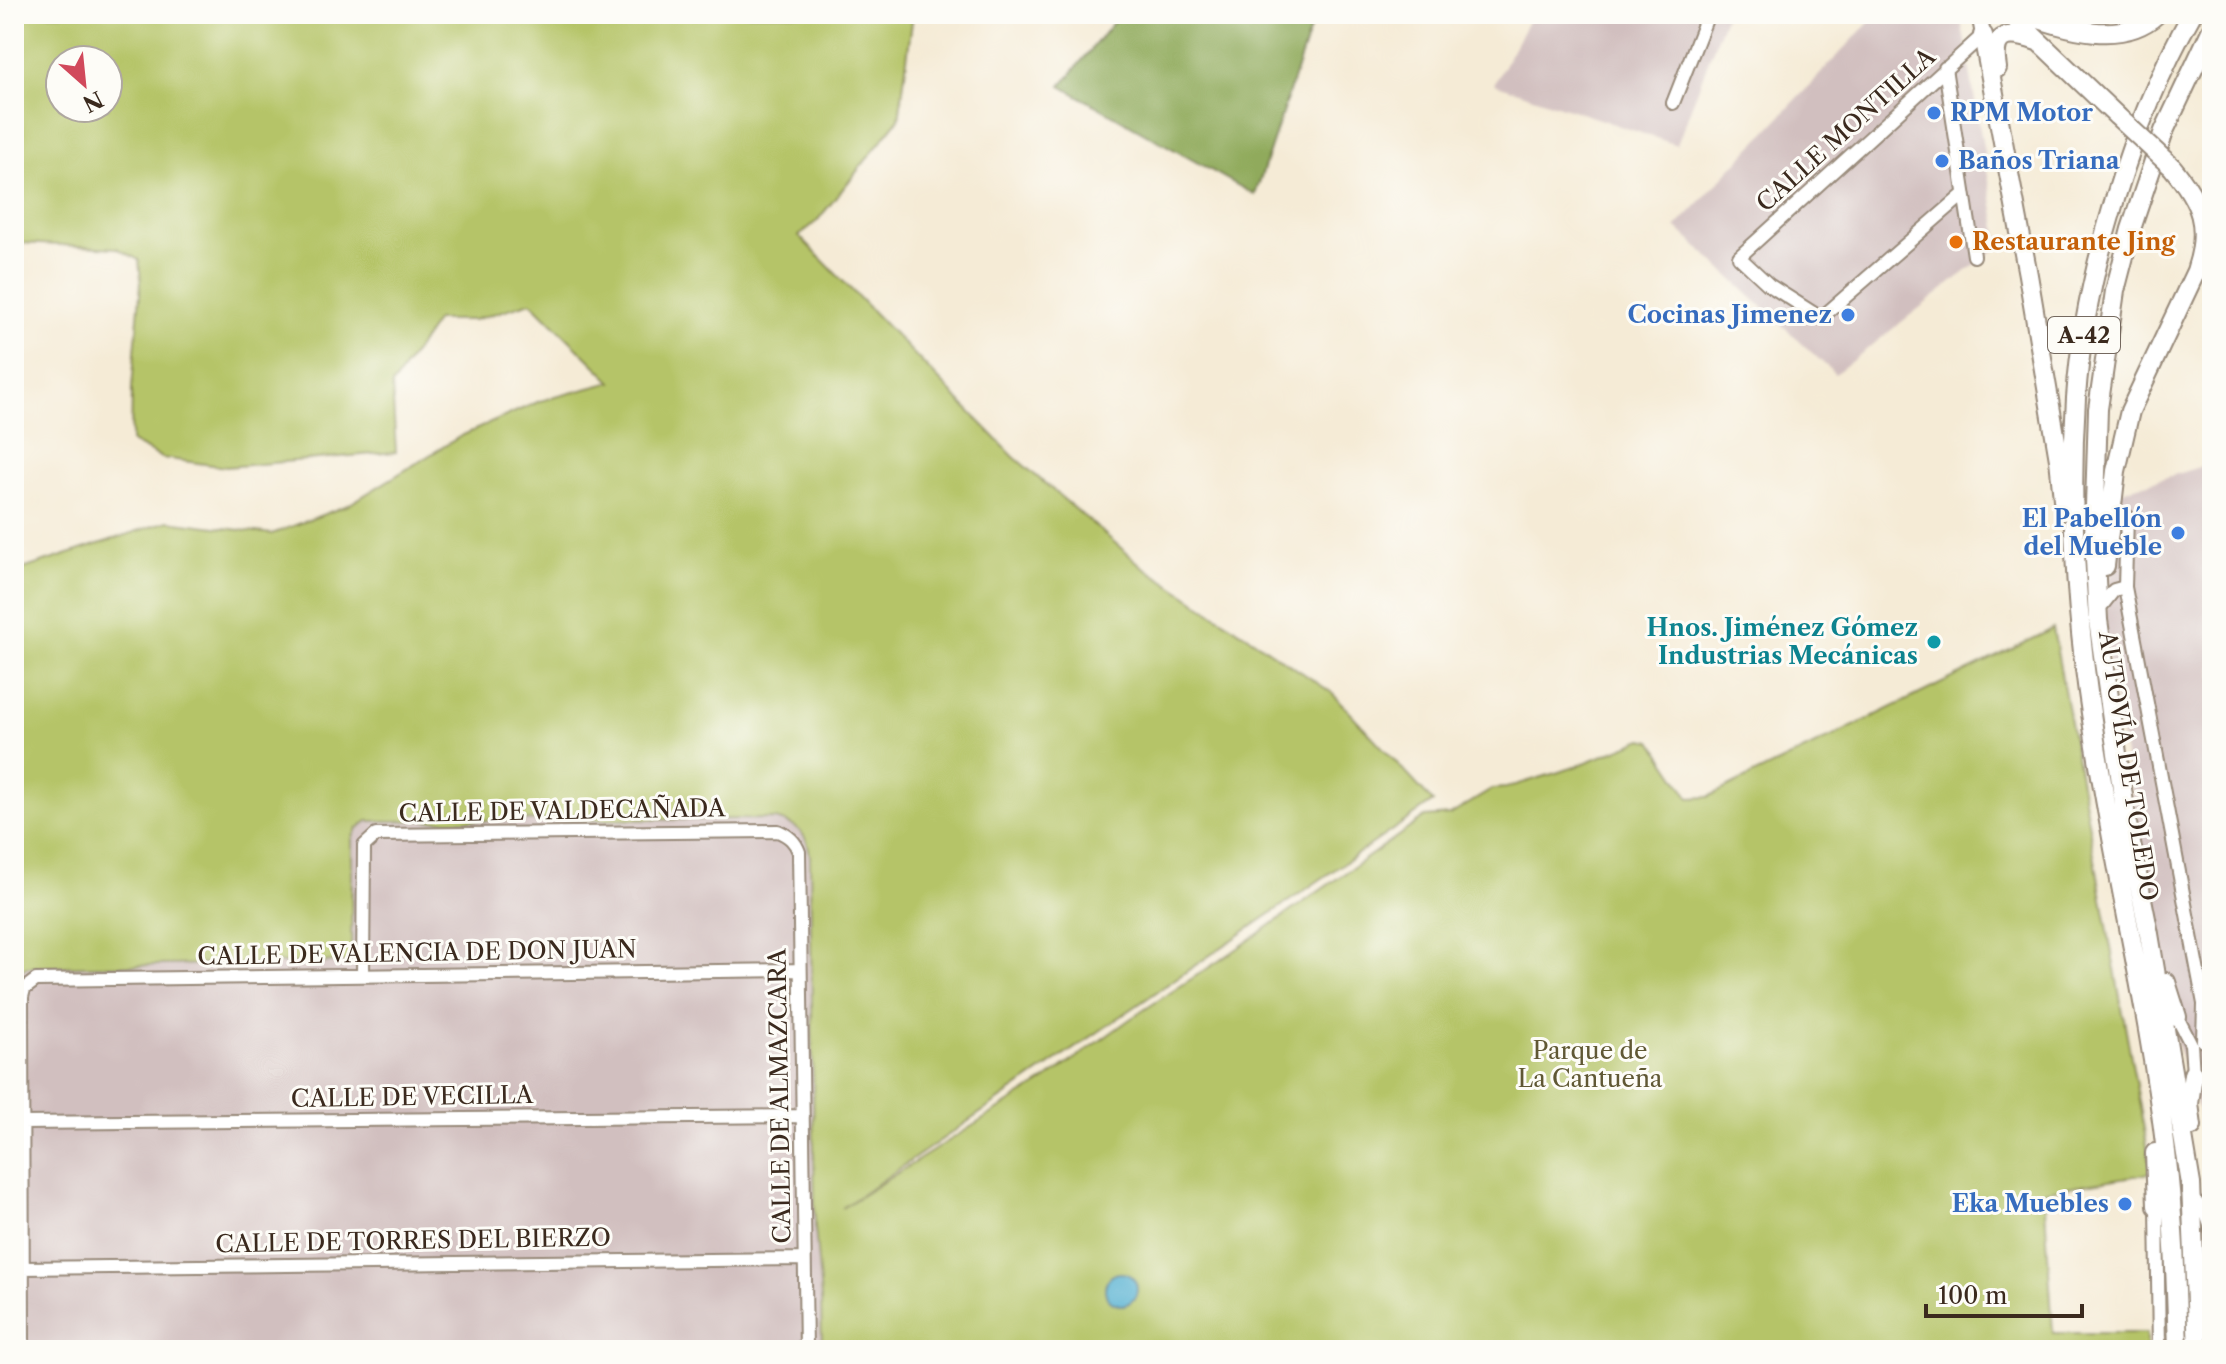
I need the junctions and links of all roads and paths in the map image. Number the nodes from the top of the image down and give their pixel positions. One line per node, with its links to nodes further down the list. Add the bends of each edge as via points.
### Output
1 (1708, 14): 11 (street)
2 (1979, 14): 8 (main road)
3 (2010, 14): 9 (highway)
4 (2024, 14): 5 (highway, via 2113,33 2133,29)
5 (2157, 14)
6 (2192, 14): 18 (highway, AUTOVÍA DE TOLEDO / A-42, via 2128,162 2102,249 2082,347 2074,445)
7 (2212, 29): 17 (highway, AUTOVÍA DE TOLEDO / A-42, via 2164,131 2115,291 2095,461 2094,580)
8 (1983, 35): 10 (street, CALLE MONTILLA); 12 (highway)
9 (2037, 41): 12 (highway, via 2015,33 2005,36 1995,55); 17 (highway, bridge, via 2172,167 2197,202 2204,236 2196,271 2130,411 2116,471)
10 (1945, 68): 13 (street); 13 (street, CALLE MONTILLA, via 1739,257 1769,285 1821,318)
11 (1673, 103)
12 (2011, 178): 18 (highway, via 2059,459)
13 (1964, 194): 14 (street)
14 (1974, 256)
15 (2127, 516): 16 (street)
16 (2125, 587): 17 (street, via 2114,590); 25 (street, via 2204,1004)
17 (2101, 612): 20 (highway, AUTOVÍA DE TOLEDO / A-42, via 2127,824)
18 (2082, 648): 24 (highway, AUTOVÍA DE TOLEDO / A-42)
19 (795, 842): 21 (street, CALLE DE ALMAZCARA); 22 (street, CALLE DE VALDECAÑADA, via 778,831 376,835 364,846)
20 (2149, 934): 23 (highway); 29 (highway, AUTOVÍA DE TOLEDO / A-42)
21 (799, 970): 22 (street, CALLE DE VALENCIA DE DON JUAN); 27 (street, CALLE DE ALMAZCARA)
22 (363, 975): 28 (street, CALLE DE VALENCIA DE DON JUAN, via 36,980 22,997)
23 (2177, 1017): 25 (street)
24 (2147, 1027): 30 (highway, via 2144,1062); 37 (highway, AUTOVÍA DE TOLEDO / A-42, via 2176,1249)
25 (2202, 1041): 26 (street)
26 (2193, 1074): 29 (highway, via 2189,1104 2197,1162)
27 (803, 1116): 28 (street, CALLE DE VECILLA); 32 (street, CALLE DE ALMAZCARA)
28 (21, 1123): 33 (street)
29 (2192, 1191): 31 (street); 38 (highway, AUTOVÍA DE TOLEDO / A-42)
30 (2157, 1206): 36 (street)
31 (2212, 1231)
32 (804, 1259): 33 (street, CALLE DE TORRES DEL BIERZO); 35 (street, CALLE DE ALMAZCARA)
33 (21, 1268): 34 (street)
34 (23, 1350)
35 (806, 1350)
36 (2159, 1350)
37 (2178, 1350)
38 (2198, 1350)

